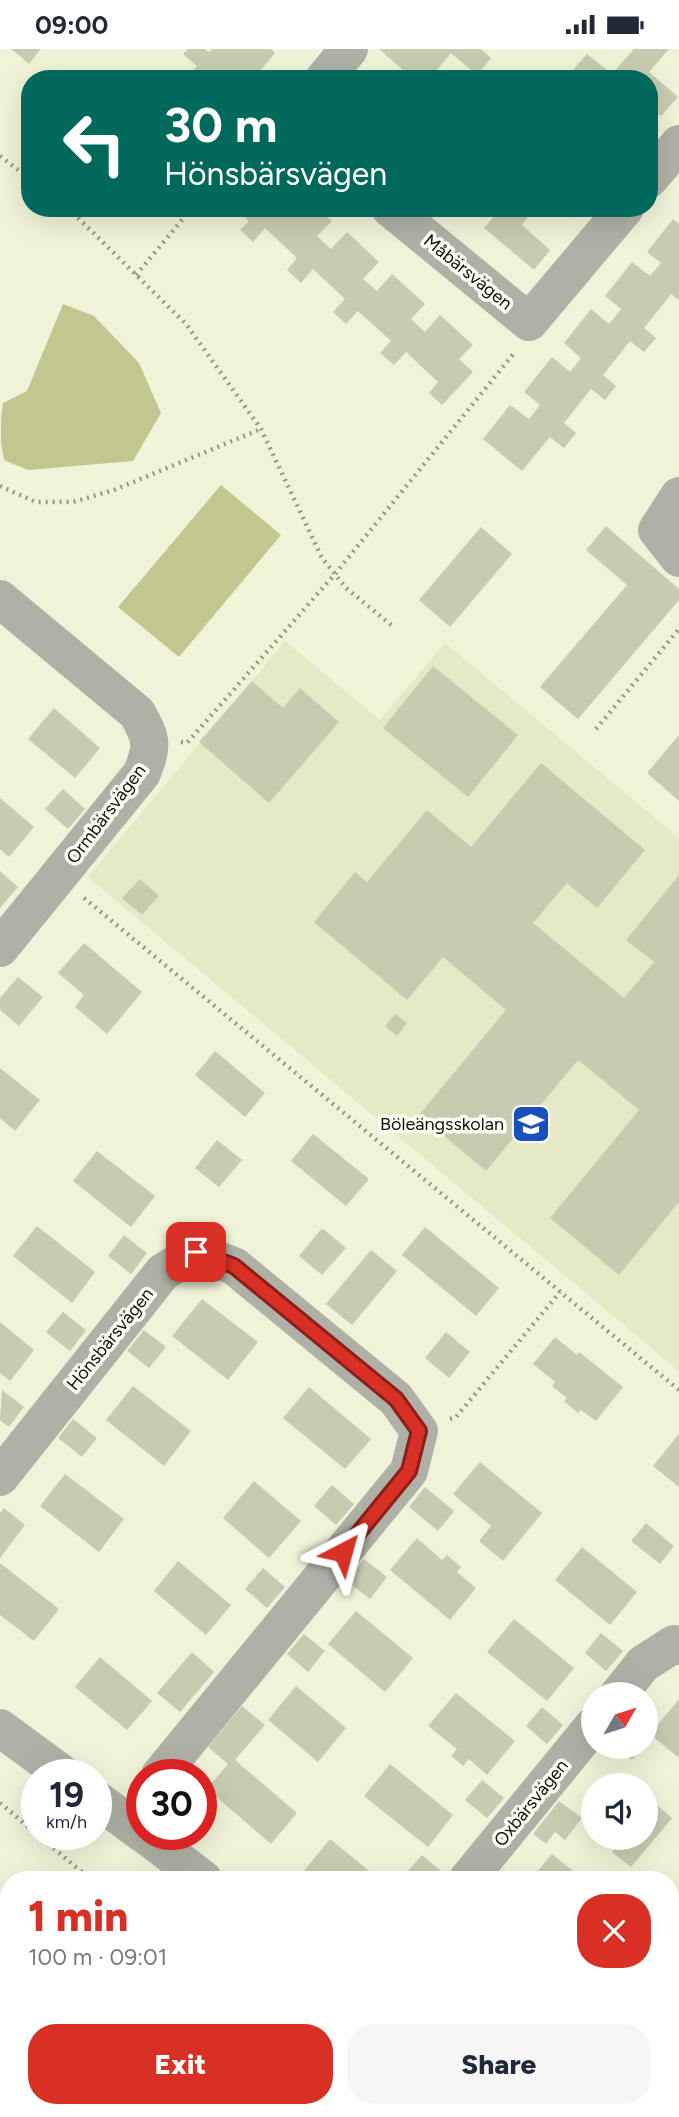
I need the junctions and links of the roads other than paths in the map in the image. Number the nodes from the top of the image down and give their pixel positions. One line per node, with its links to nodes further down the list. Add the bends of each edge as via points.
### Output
1 (349, 49): 2 (street)
2 (332, 70)
3 (679, 144): 4 (street)
4 (658, 168)
5 (401, 217): 6 (street, Måbärsvägen, via 529,322)
6 (617, 217)
7 (679, 496): 8 (street, via 657,530)
8 (679, 558)
9 (0, 599): 10 (street, Ormbärsvägen, via 137,713 150,735 150,753 142,773)
10 (0, 948)
11 (0, 1477): 17 (street, Hönsbärsvägen, via 163,1272 196,1252 234,1266 396,1399 419,1431 409,1471)
12 (679, 1646): 13 (street, via 674,1644 643,1664)
13 (629, 1682)
14 (0, 1728): 16 (street)
15 (581, 1741): 20 (street, Oxbärsvägen)
16 (42, 1759)
17 (173, 1759)
18 (169, 1850): 19 (street)
19 (194, 1871)
20 (475, 1871)

